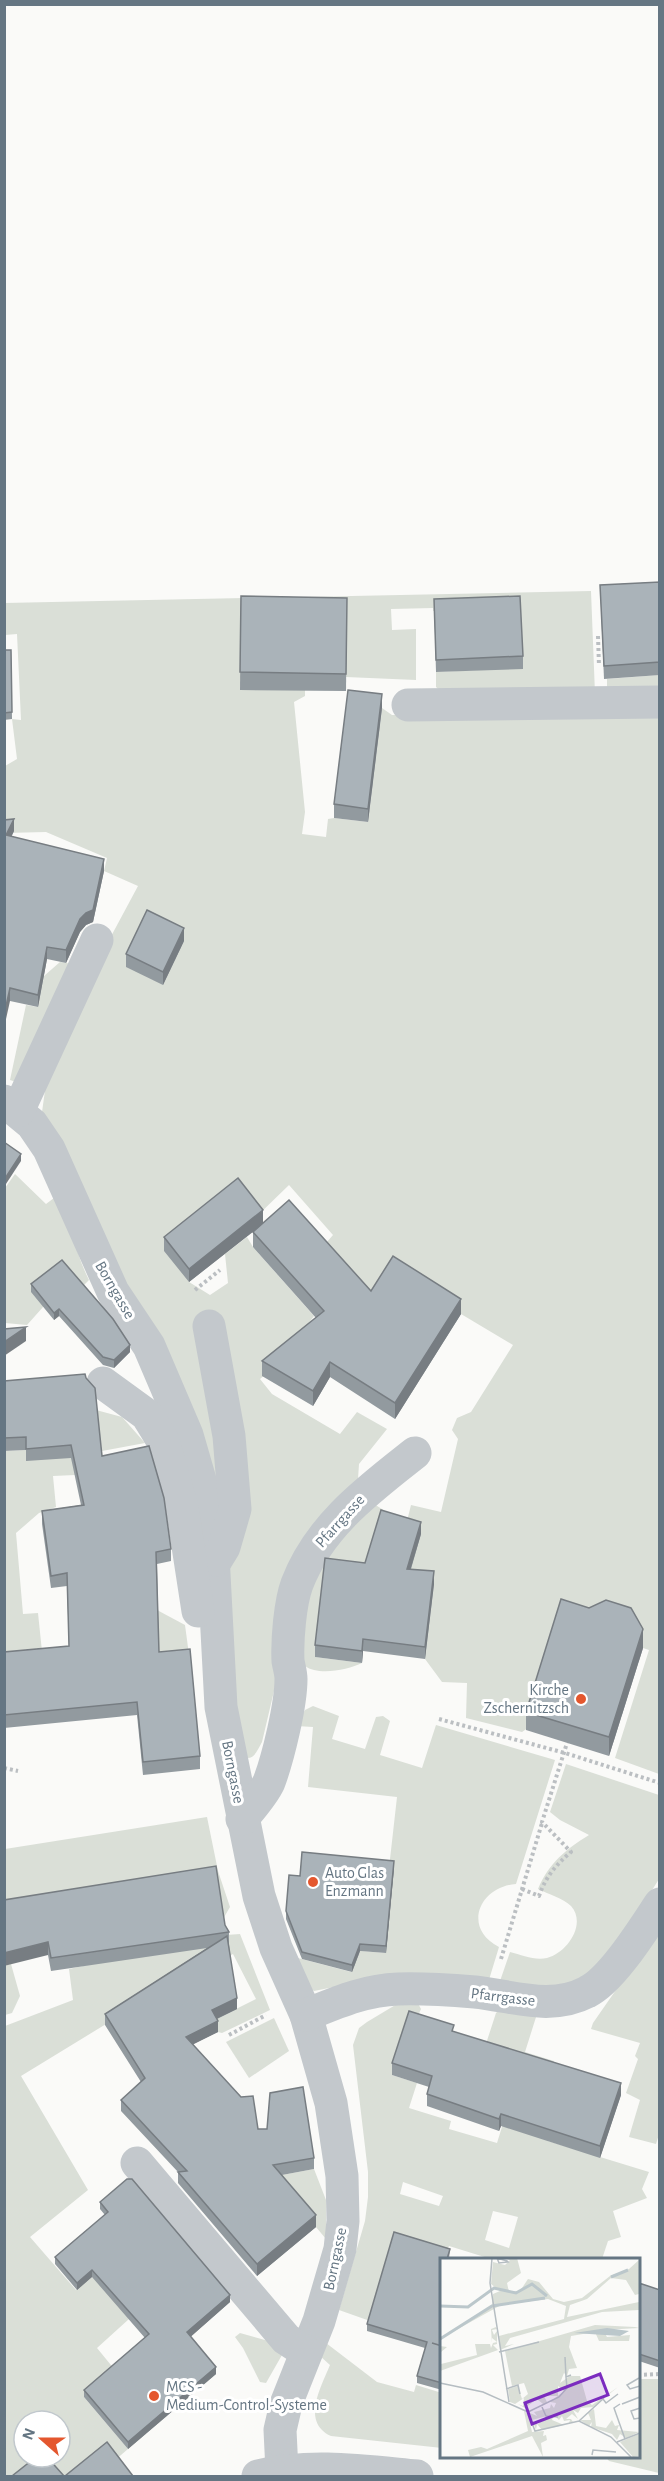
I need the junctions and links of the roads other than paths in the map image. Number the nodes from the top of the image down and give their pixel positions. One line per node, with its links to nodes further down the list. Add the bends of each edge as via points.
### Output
1 (660, 702): 2 (street)
2 (408, 705)
3 (97, 940): 4 (street)
4 (11, 1106): 8 (street, Borngasse, via 32,1124 49,1149 113,1292 149,1346 169,1390 202,1487)
5 (208, 1326): 8 (street, via 228,1436 235,1509 224,1547)
6 (103, 1383): 9 (street, via 147,1415 163,1441 182,1507 197,1609)
7 (415, 1453): 10 (street, Pfarrgasse, via 363,1494 324,1534 309,1558 296,1586 291,1617 288,1660 297,1679 268,1784)
8 (214, 1564): 9 (street, Borngasse)
9 (218, 1670): 10 (street, Borngasse)
10 (242, 1819): 12 (street, Borngasse, via 261,1904)
11 (660, 1905): 12 (street, Pfarrgasse, via 608,1975 590,1991 557,2002 398,1989 363,1993)
12 (306, 2015): 14 (street, Borngasse, via 331,2103 342,2176 343,2221 330,2289)
13 (137, 2163): 14 (street, via 286,2339)
14 (306, 2352): 15 (street, Borngasse, via 286,2403)
15 (270, 2474): 16 (street, via 340,2469)
16 (417, 2476)

